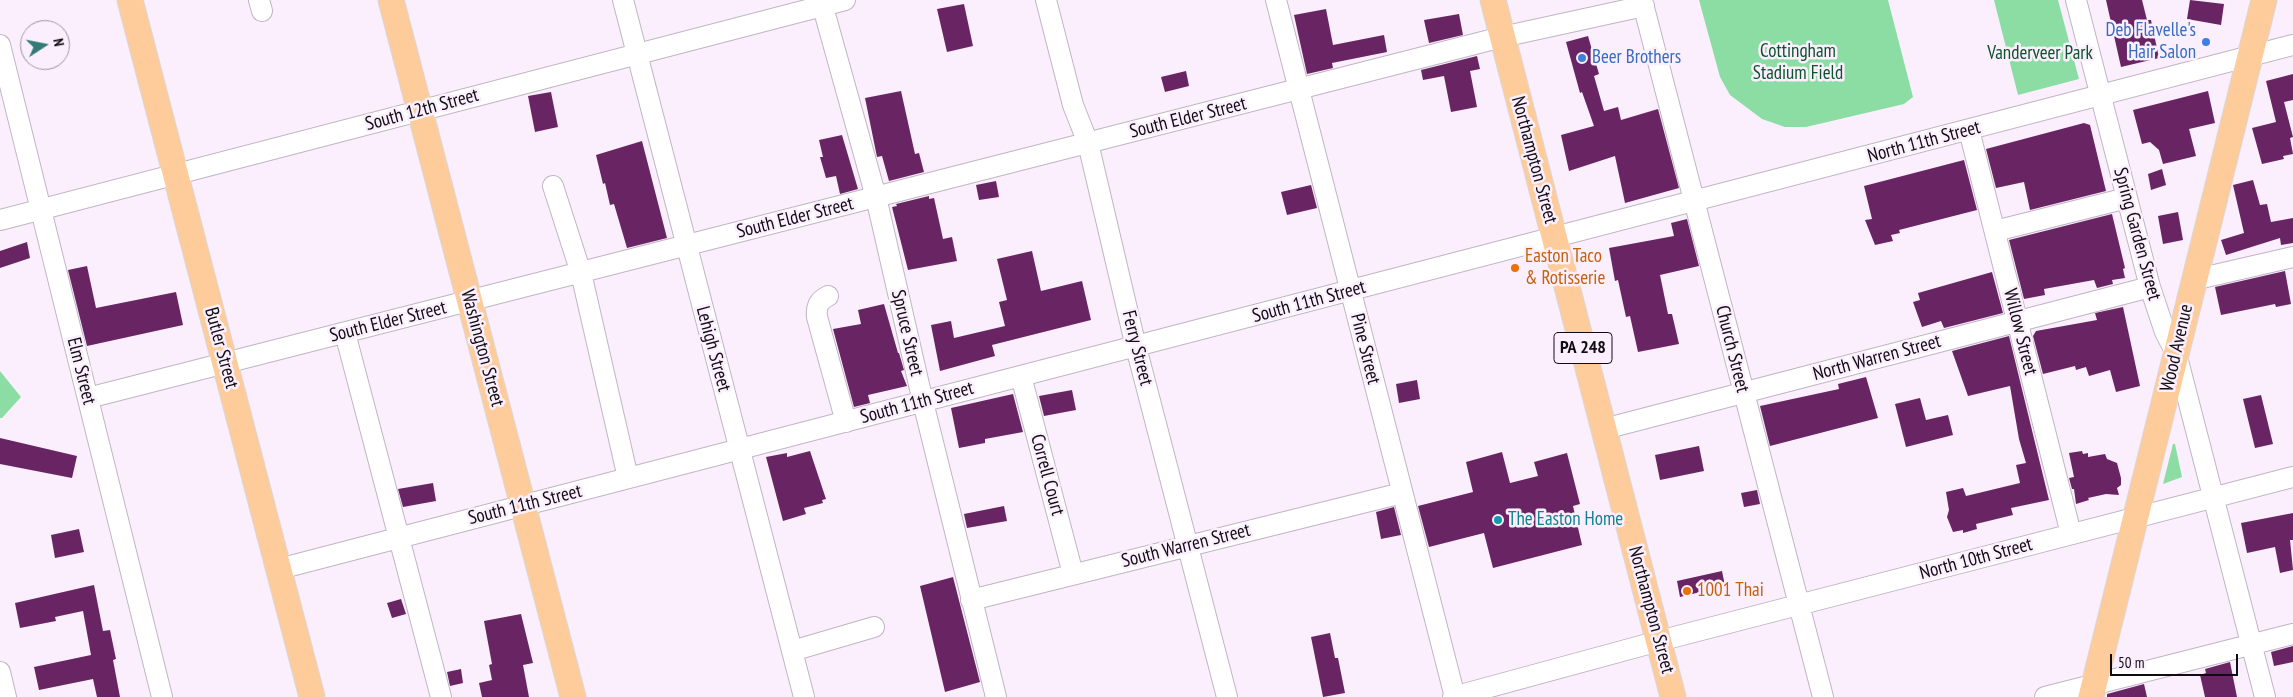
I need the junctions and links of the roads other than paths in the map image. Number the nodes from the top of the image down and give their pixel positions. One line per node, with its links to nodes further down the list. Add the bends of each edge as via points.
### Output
1 (130, 0): 22 (main road, Butler Street)
2 (391, 0): 19 (main road, Washington Street)
3 (623, 0): 15 (street, Lehigh Street)
4 (845, 0): 10 (street, South 12th Street)
5 (1046, 0): 21 (street, Ferry Street, via 1073,105)
6 (1276, 0): 17 (street, Pine Street)
7 (1493, 0): 12 (main road, Northampton Street / PA 248)
8 (2076, 0): 18 (street, Spring Garden Street)
9 (2264, 0): 16 (main road, Wood Avenue)
10 (822, 3): 15 (street, South 12th Street); 24 (street, Spruce Street)
11 (1643, 3): 12 (street, South Elder Street); 26 (street, Church Street)
12 (1502, 37): 17 (street, South Elder Street); 30 (main road, Northampton Street / PA 248)
13 (0, 45): 27 (street, Elm Street)
14 (2293, 45): 16 (street, North 11th Street)
15 (637, 54): 19 (street, South 12th Street); 31 (street, Lehigh Street)
16 (2250, 57): 18 (street, North 11th Street); 34 (main road, Wood Avenue)
17 (1300, 89): 21 (street, South Elder Street); 36 (street, Pine Street)
18 (2101, 95): 20 (street, North 11th Street); 25 (street, Spring Garden Street)
19 (420, 110): 22 (street, South 12th Street); 38 (main road, Washington Street)
20 (1969, 130): 26 (street, North 11th Street); 29 (street, Willow Street)
21 (1088, 143): 24 (street, South Elder Street); 41 (street, Ferry Street)
22 (175, 174): 27 (street, South 12th Street); 43 (main road, Butler Street)
23 (554, 186): 33 (street)
24 (876, 197): 31 (street, South Elder Street); 47 (street, Spruce Street)
25 (2127, 198): 29 (street); 35 (street, Spring Garden Street)
26 (1695, 202): 30 (street, North 11th Street); 45 (street, Church Street)
27 (41, 209): 28 (street, South 12th Street); 46 (street, Elm Street)
28 (0, 220)
29 (1995, 231): 39 (street, Willow Street)
30 (1555, 238): 36 (street, South 11th Street); 49 (main road, Northampton Street / PA 248)
31 (686, 246): 33 (street, South Elder Street); 50 (street, Lehigh Street)
32 (2293, 258): 34 (street)
33 (581, 272): 38 (street, South Elder Street); 52 (street)
34 (2193, 280): 42 (main road, Wood Avenue)
35 (2150, 287): 39 (street, North Warren Street); 42 (street, Spring Garden Street, via 2165,332)
36 (1350, 291): 41 (street, South 11th Street); 53 (street, Pine Street)
37 (828, 296): 48 (street, via 816,308 817,318)
38 (470, 301): 40 (street, South Elder Street); 55 (main road, Washington Street)
39 (2018, 322): 45 (street, North Warren Street); 57 (street, Willow Street)
40 (345, 333): 43 (street, South Elder Street); 58 (street)
41 (1136, 347): 44 (street, South 11th Street); 59 (street, Ferry Street)
42 (2176, 353): 54 (street, Spring Garden Street); 56 (main road, Wood Avenue)
43 (225, 364): 46 (street, South Elder Street); 60 (main road, Butler Street)
44 (1020, 376): 47 (street, South 11th Street); 61 (street, Correll Court)
45 (1744, 393): 49 (street, North Warren Street); 63 (street, Church Street)
46 (88, 398): 72 (street, Elm Street)
47 (923, 402): 48 (street, South 11th Street); 62 (street, Spruce Street)
48 (846, 422): 50 (street, South 11th Street)
49 (1604, 429): 66 (main road, Northampton Street / PA 248)
50 (739, 449): 52 (street, South 11th Street); 68 (street, Lehigh Street)
51 (2293, 476): 54 (street, North 10th Street)
52 (628, 478): 55 (street, South 11th Street)
53 (1402, 493): 59 (street, South Warren Street); 79 (street, Pine Street)
54 (2213, 497): 56 (street, North 10th Street); 67 (street, Spring Garden Street)
55 (523, 505): 58 (street, South 11th Street); 75 (main road, Washington Street)
56 (2136, 518): 57 (street, North 10th Street); 70 (main road, Wood Avenue)
57 (2071, 534): 63 (street, North 10th Street)
58 (399, 538): 60 (street, South 11th Street); 74 (street)
59 (1188, 546): 61 (street, South Warren Street); 78 (street, Ferry Street)
60 (278, 569): 73 (main road, Butler Street)
61 (1073, 574): 62 (street, South Warren Street)
62 (971, 600): 77 (street, Spruce Street)
63 (1799, 605): 66 (street, North 10th Street); 81 (street, Church Street)
64 (874, 627): 68 (street)
65 (2293, 634): 67 (street)
66 (1659, 641): 79 (street, North 10th Street); 80 (main road, Northampton Street / PA 248)
67 (2251, 645): 70 (street); 83 (street, Spring Garden Street)
68 (792, 651): 76 (street, Lehigh Street)
69 (0, 672): 71 (street)
70 (2092, 690): 82 (street)
71 (6, 697)
72 (162, 697)
73 (312, 697)
74 (440, 697)
75 (573, 697)
76 (804, 697)
77 (996, 697)
78 (1227, 697)
79 (1455, 697)
80 (1673, 697)
81 (1822, 697)
82 (2045, 697)
83 (2264, 697)

